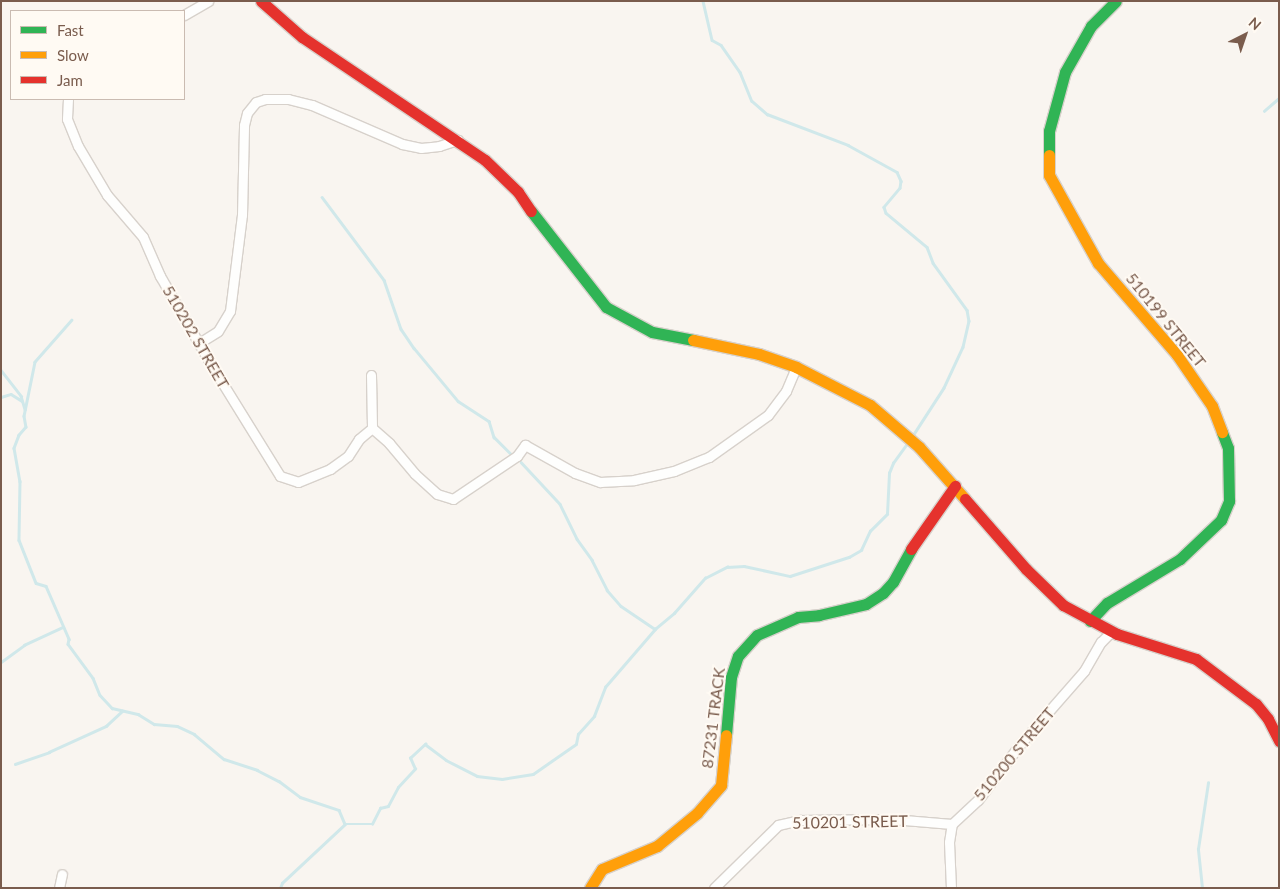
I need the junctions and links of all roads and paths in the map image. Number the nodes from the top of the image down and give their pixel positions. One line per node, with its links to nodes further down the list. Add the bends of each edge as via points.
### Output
1 (208, 1): 4 (street)
2 (261, 1): 6 (street, via 302,37)
3 (1116, 1): 12 (street, 510199 STREET, via 1091,26 1065,72 1049,131 1050,175 1098,263 1176,355 1212,406 1228,448 1229,501 1221,520 1180,560 1107,602)
4 (185, 14)
5 (68, 100): 7 (street, 510202 STREET, via 67,119 78,146 107,195 143,237 160,276)
6 (458, 140): 7 (street, via 421,148 402,144 312,105 288,99 256,102 247,113 244,125 242,215 230,312 218,331); 8 (street, via 485,160 518,192 606,307 652,332 759,354)
7 (199, 343): 10 (street, 510202 STREET, via 280,476 298,482 330,469 348,456 359,439)
8 (796, 366): 10 (street, via 786,391 768,415 745,432 709,457 674,471 634,480 600,482 575,474 525,445 517,456 453,499 436,494); 11 (street, via 870,405 919,448)
9 (371, 375): 10 (street)
10 (372, 428)
11 (955, 486): 12 (street, via 1026,569 1063,606); 18 (street, 87231 TRACK, via 883,594 866,604 798,617 757,635 738,656 731,677 721,785 697,813 657,846 602,869)
12 (1090, 621): 13 (street)
13 (1112, 630): 14 (street, via 1196,659 1256,704); 15 (street, 510200 STREET, via 1084,671 1021,743 978,800)
14 (1279, 741)
15 (952, 824): 19 (street, 510201 STREET, via 892,819 800,820 778,825); 20 (street, via 949,842)
16 (62, 874): 17 (street)
17 (59, 888)
18 (590, 888)
19 (714, 888)
20 (951, 888)

